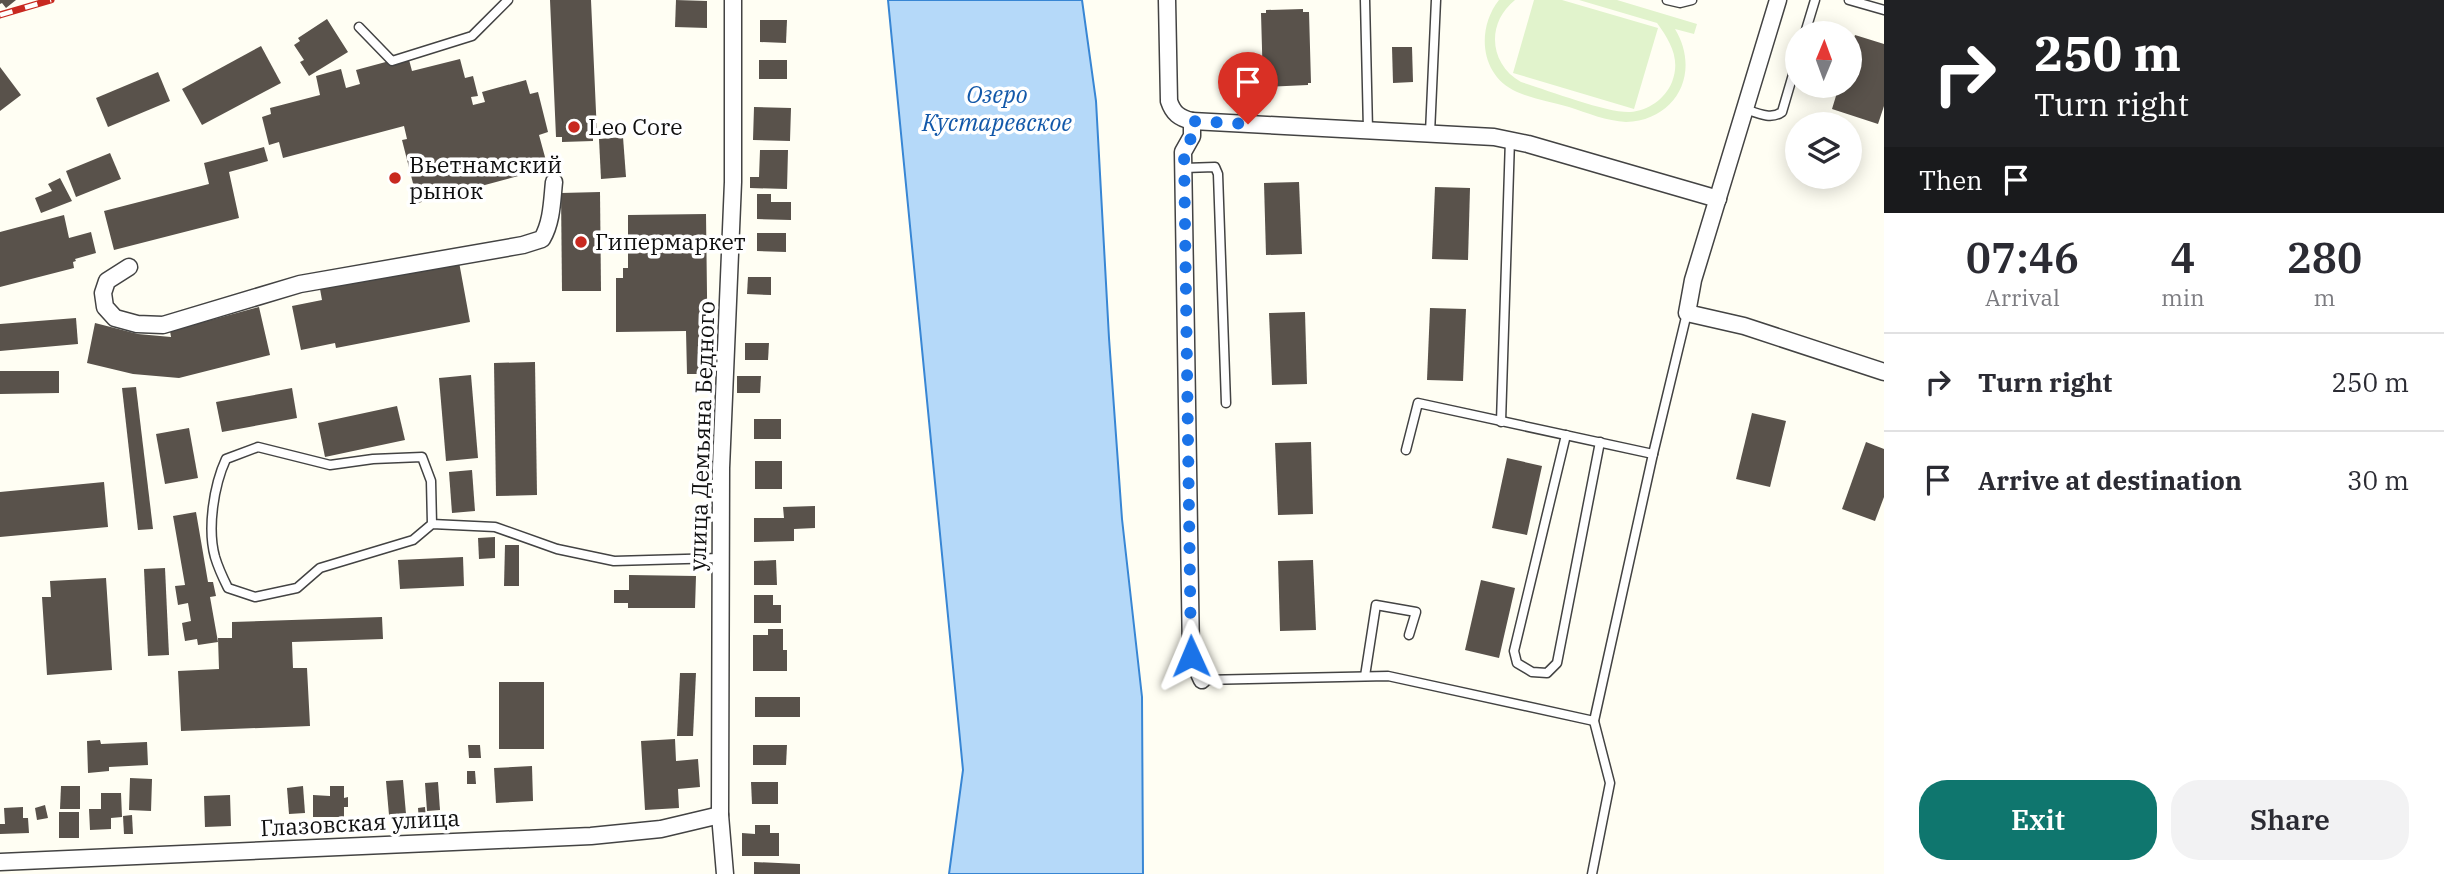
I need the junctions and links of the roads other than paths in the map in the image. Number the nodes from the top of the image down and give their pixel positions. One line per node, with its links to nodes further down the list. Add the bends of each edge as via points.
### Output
1 (508, 0): 13 (lane, via 472,36 392,61)
2 (733, 0): 33 (street, улица Демьяна Бедного, via 733,181)
3 (1167, 0): 16 (street, via 1169,101 1175,114)
4 (1365, 0): 17 (lane)
5 (1436, 0): 18 (lane)
6 (1667, 0): 7 (lane)
7 (1692, 0)
8 (1778, 0): 15 (street)
9 (1815, 0): 12 (lane)
10 (1849, 0): 11 (lane)
11 (1884, 10)
12 (1809, 21)
13 (359, 27)
14 (1786, 98): 15 (lane, via 1782,112 1774,116)
15 (1745, 109): 22 (street)
16 (1192, 121): 17 (street); 20 (street)
17 (1368, 130): 18 (street)
18 (1430, 133): 19 (street)
19 (1510, 139): 22 (street); 27 (lane)
20 (1184, 168): 26 (lane, via 1215,167 1218,173); 36 (street, via 1191,656)
21 (554, 182): 23 (street, via 542,239 300,284 163,325 115,317 105,307 107,281)
22 (1718, 199): 24 (street)
23 (129, 267)
24 (1687, 313): 25 (street, via 1744,326); 31 (lane)
25 (1884, 372)
26 (1226, 402)
27 (1501, 422): 28 (lane); 30 (lane, via 1418,402)
28 (1566, 435): 29 (lane); 29 (lane, via 1514,651 1517,663 1532,672 1546,673 1557,663)
29 (1600, 442): 31 (lane)
30 (1406, 450)
31 (1653, 454): 37 (lane)
32 (432, 524): 32 (lane, via 413,540 320,568 297,588 255,597 228,588 214,556 217,478 226,459 258,447 330,466 373,458 422,457 431,481); 33 (lane, via 495,527 557,549 614,561)
33 (720, 558): 38 (street, улица Демьяна Бедного)
34 (1409, 635): 35 (lane, via 1416,612 1376,605)
35 (1365, 676): 36 (lane); 37 (lane, via 1388,676)
36 (1202, 680)
37 (1594, 721): 41 (lane, via 1610,783)
38 (720, 815): 39 (street, Глазовская улица, via 661,829 591,836); 40 (street, улица Демьяна Бедного)
39 (0, 862)
40 (725, 874)
41 (1592, 874)

